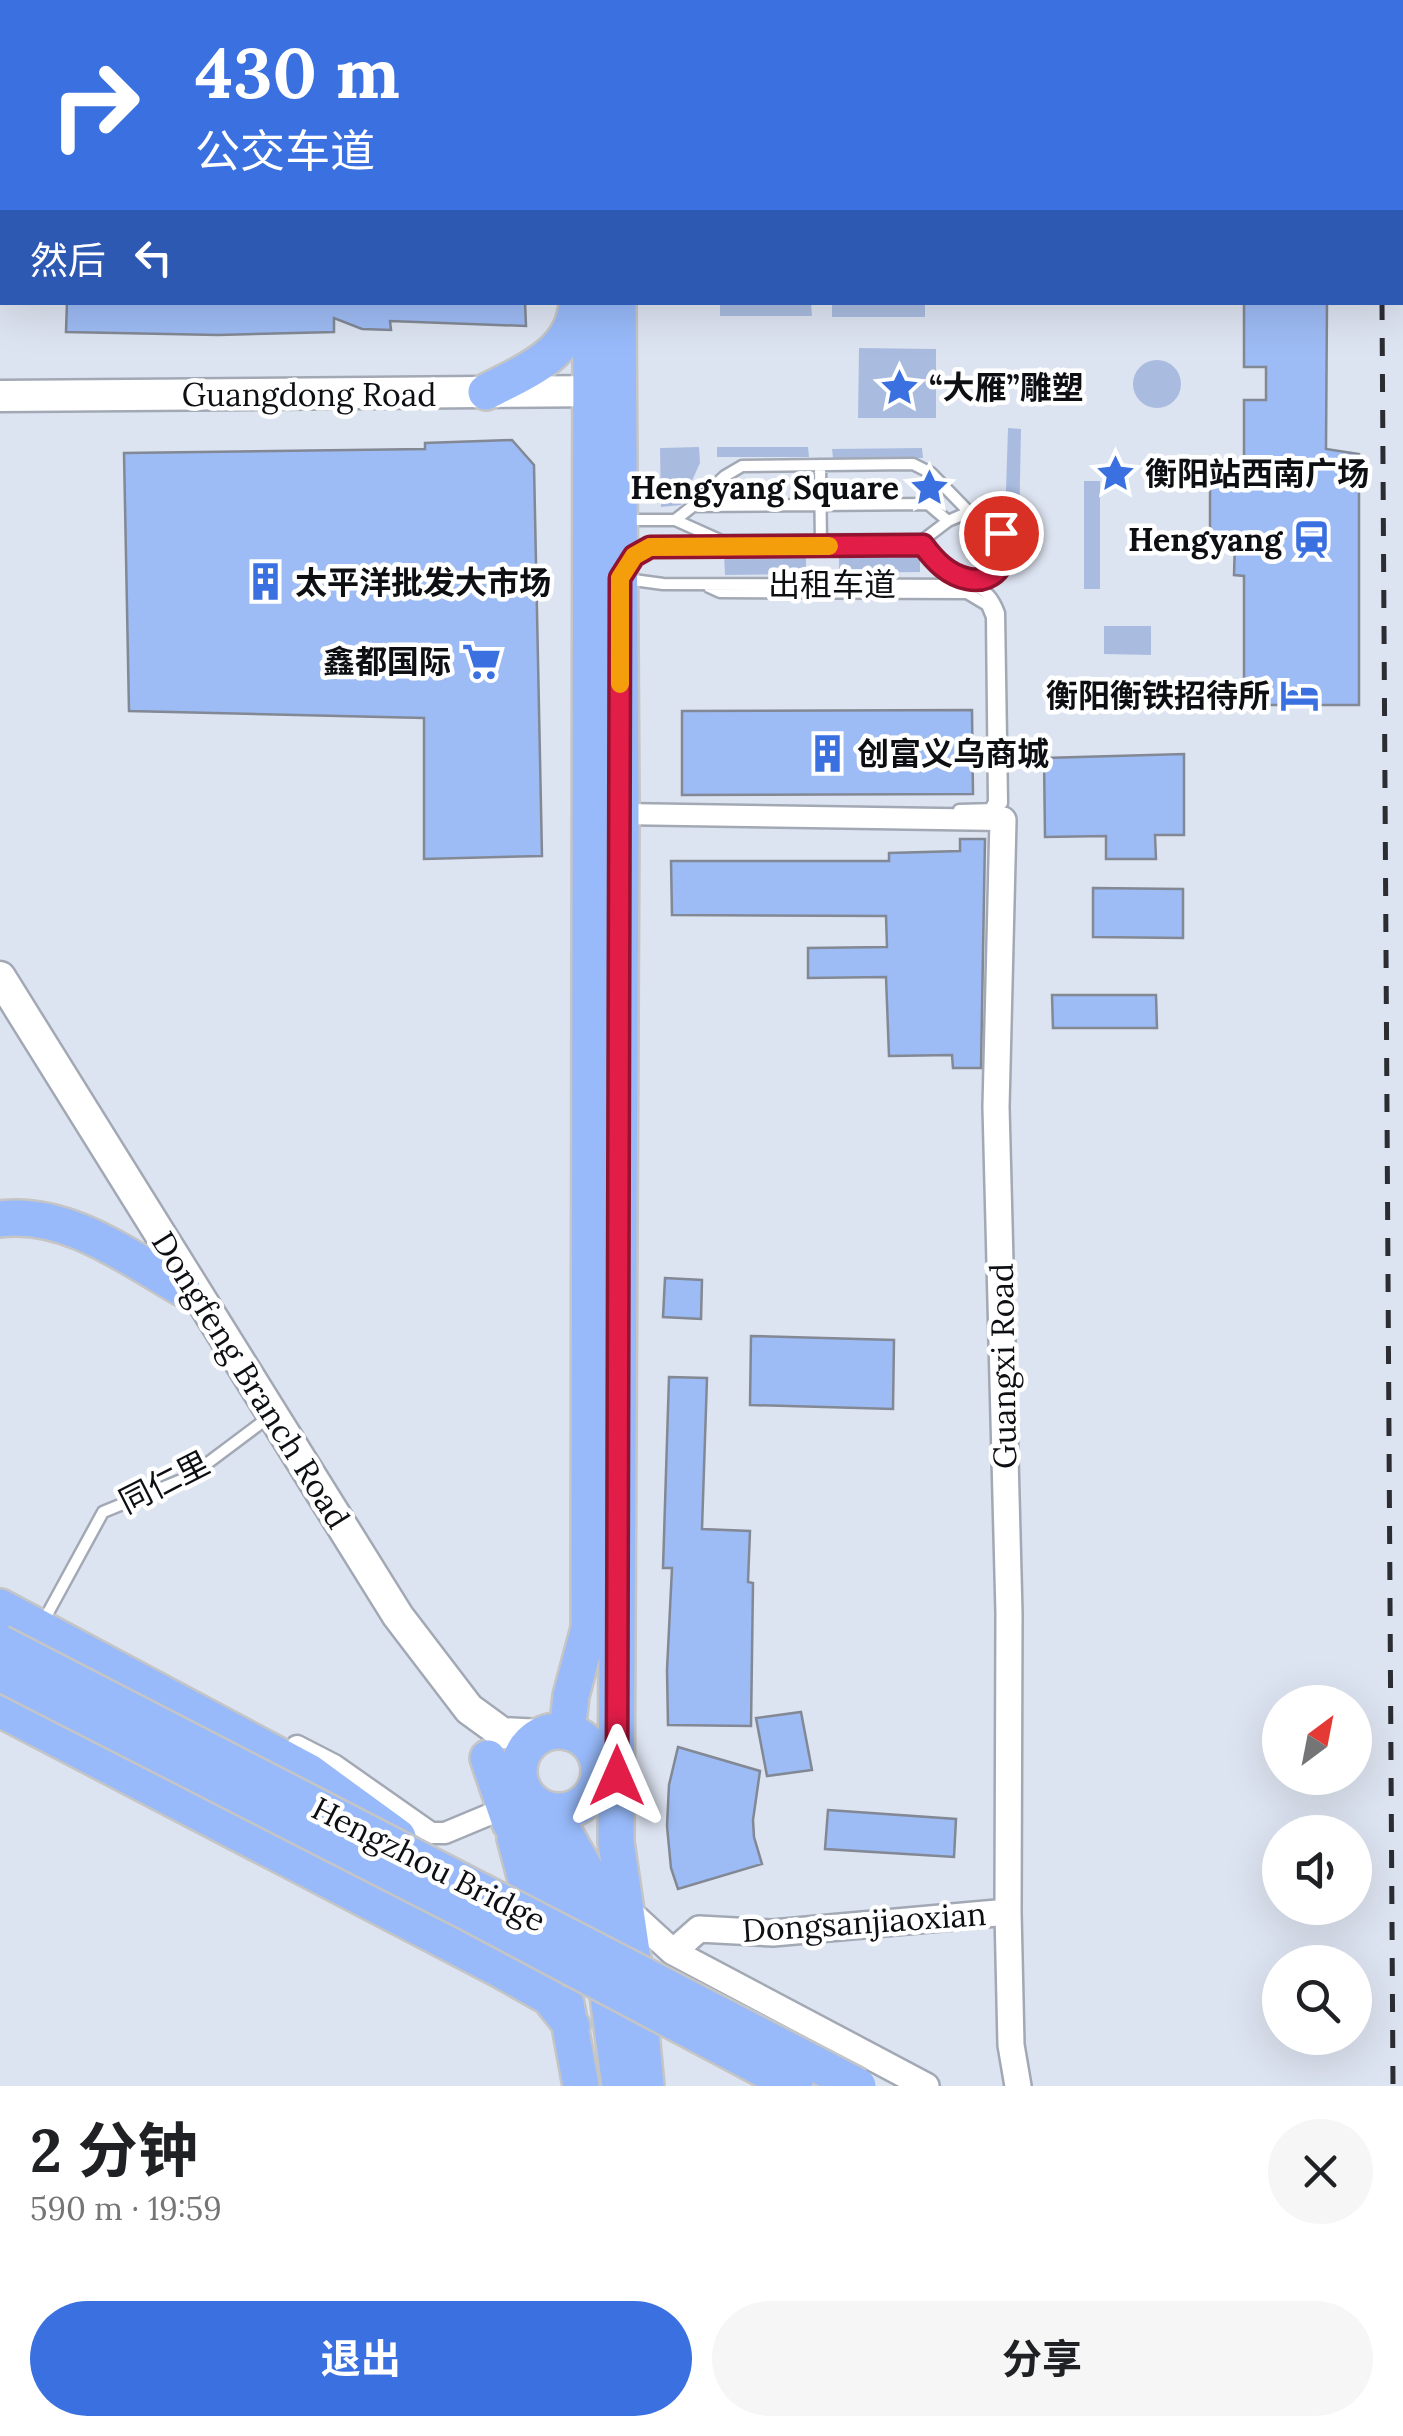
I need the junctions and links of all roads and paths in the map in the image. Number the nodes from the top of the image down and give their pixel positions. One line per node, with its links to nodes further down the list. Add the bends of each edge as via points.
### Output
1 (244, 0): 2 (street)
2 (252, 0)
3 (577, 305): 7 (highway, via 569,338)
4 (591, 305): 6 (highway)
5 (618, 305): 6 (highway)
6 (605, 391): 7 (main road, Guangdong Road); 13 (highway); 29 (highway, via 589,1628)
7 (486, 392): 8 (main road, Guangdong Road)
8 (0, 396)
9 (820, 465): 10 (lane); 11 (lane, via 742,466); 12 (lane, via 913,464)
10 (820, 504): 11 (lane); 15 (lane, via 928,504); 16 (lane)
11 (693, 506): 14 (lane)
12 (969, 512): 15 (lane); 16 (lane, via 996,527 1006,546 1001,568 986,578 948,571 923,545)
13 (620, 520): 14 (lane); 17 (highway)
14 (675, 520): 16 (lane, via 722,540)
15 (948, 521): 16 (lane, via 923,540)
16 (821, 543): 17 (lane, via 650,547 634,556)
17 (620, 578): 18 (lane, 出租车道, via 701,584 720,592 967,594 987,605); 19 (highway)
18 (998, 811): 19 (street, via 889,818); 40 (street, Guangxi Road)
19 (621, 814): 33 (highway)
20 (0, 977): 34 (main road, Dongfeng Branch Road, via 398,1616)
21 (0, 998): 23 (main road, Dongfeng Branch Road)
22 (0, 1219): 23 (highway, via 91,1236)
23 (182, 1288): 24 (main road, Dongfeng Branch Road)
24 (265, 1420): 26 (lane, 同仁里, via 189,1477 103,1512); 34 (main road, Dongfeng Branch Road, via 392,1622)
25 (0, 1607): 26 (lane); 38 (highway, bridge, via 310,1772)
26 (44, 1622): 36 (street, via 334,1765 432,1834)
27 (0, 1642): 38 (highway, Hengzhou Bridge, bridge)
28 (0, 1673): 48 (highway, Hengzhou Bridge, bridge)
29 (570, 1696): 32 (highway); 34 (highway, via 556,1717)
30 (0, 1709): 42 (highway)
31 (0, 1720): 42 (street, via 458,1960)
32 (554, 1734): 34 (main road); 35 (highway, via 577,1736 593,1750); 36 (highway, via 531,1742 519,1764)
33 (617, 1744): 35 (highway); 37 (highway)
34 (495, 1746): 36 (highway)
35 (598, 1779): 36 (highway, via 577,1807); 37 (highway)
36 (527, 1808): 43 (highway, via 542,1942); 45 (highway, via 598,2028); 46 (highway, via 593,1883)
37 (616, 1842): 39 (highway)
38 (448, 1873): 49 (highway, Hengzhou Bridge, bridge)
39 (626, 1908): 41 (street); 47 (highway)
40 (1008, 1912): 41 (street, Dongsanjiaoxian, via 773,1933 699,1929); 51 (street, Dongsanjiaoxian)
41 (682, 1957): 50 (street)
42 (478, 1958): 43 (highway, via 549,1997)
43 (572, 2026): 44 (highway)
44 (580, 2086)
45 (604, 2086)
46 (620, 2086)
47 (646, 2086)
48 (795, 2086)
49 (858, 2086)
50 (926, 2086)
51 (1018, 2086)

